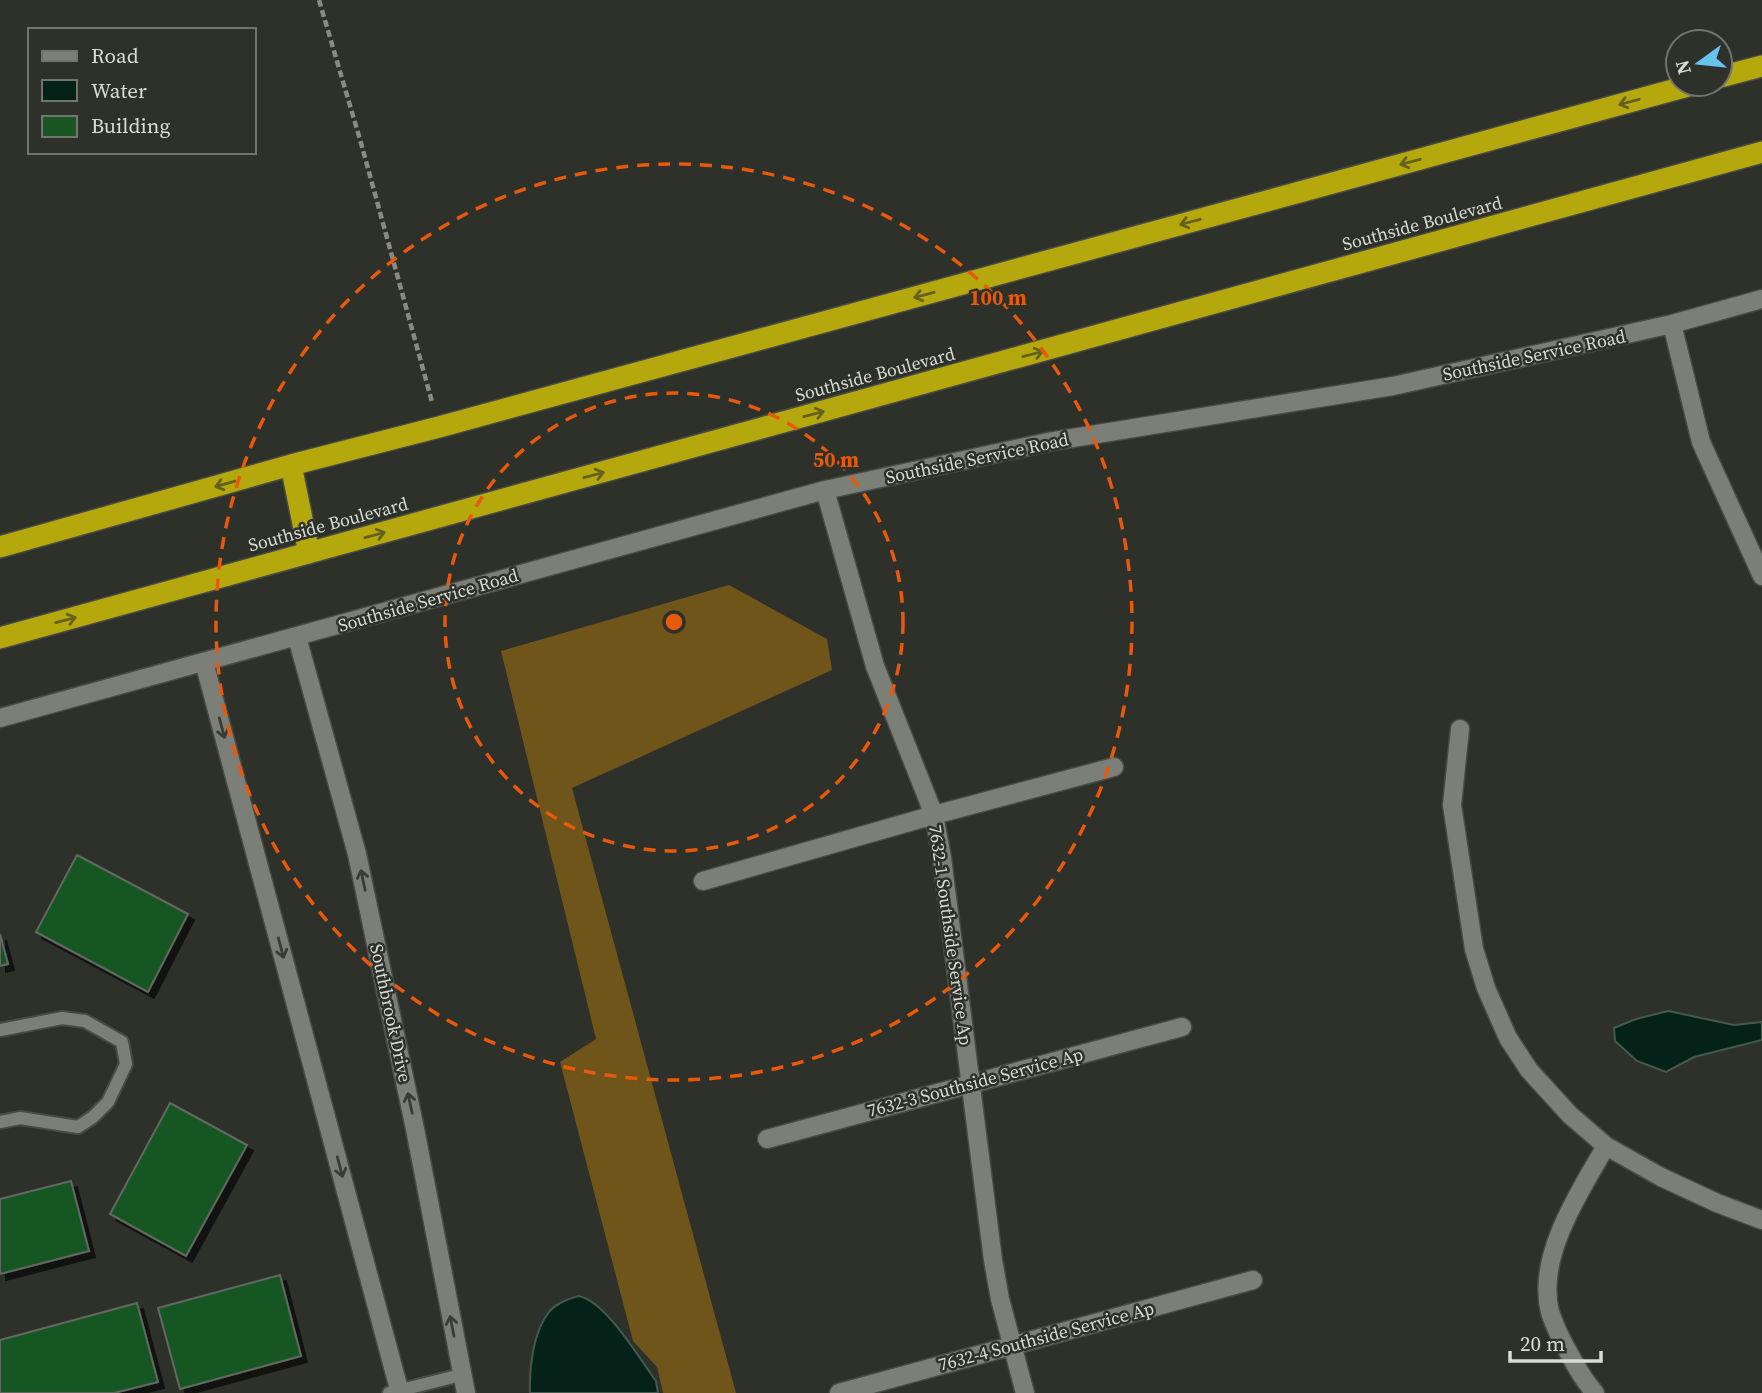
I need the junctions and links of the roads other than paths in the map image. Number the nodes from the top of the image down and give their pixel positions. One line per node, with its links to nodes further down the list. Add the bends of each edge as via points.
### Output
1 (1762, 66): 2 (highway)
2 (1734, 73)
3 (1664, 92): 7 (highway, one-way to 7)
4 (1762, 152): 10 (highway, Southside Boulevard, one-way to 4)
5 (1762, 299): 6 (street, Southside Service Road)
6 (1672, 324): 8 (street, Southside Service Road, via 1394,386 1048,442); 11 (street, via 1701,442)
7 (290, 465): 9 (highway, one-way to 9); 10 (highway)
8 (825, 490): 12 (street, Southside Service Road); 18 (street, 7632-1 Southside Service Ap, via 875,666)
9 (0, 547)
10 (309, 553): 13 (highway, Southside Boulevard, one-way to 10)
11 (1762, 576)
12 (298, 636): 14 (street, Southside Service Road); 29 (street, Southbrook Drive, one-way to 12, via 357,854)
13 (0, 638)
14 (204, 662): 15 (street, Southside Service Road); 30 (street, one-way to 30)
15 (0, 718)
16 (1460, 729): 25 (street, via 1452,804 1474,948 1486,988 1508,1038 1529,1070)
17 (1114, 767): 18 (street)
18 (934, 815): 19 (street); 22 (street, 7632-1 Southside Service Ap)
19 (703, 881)
20 (1182, 1027): 22 (street, 7632-3 Southside Service Ap)
21 (0, 1030): 23 (lane, via 62,1018 85,1021 122,1042 126,1064 108,1102 78,1127 20,1118)
22 (971, 1083): 24 (street, 7632-3 Southside Service Ap); 28 (street, 7632-1 Southside Service Ap, via 993,1260)
23 (0, 1122)
24 (767, 1139)
25 (1606, 1146): 26 (street, via 1661,1177); 34 (street, via 1570,1208 1555,1246 1549,1281 1550,1311 1560,1338)
26 (1762, 1220)
27 (1253, 1280): 28 (street, 7632-4 Southside Service Ap)
28 (1011, 1345): 32 (street, 7632-4 Southside Service Ap); 33 (street, 7632-1 Southside Service Ap)
29 (461, 1375): 30 (lane); 31 (street, Southbrook Drive)
30 (396, 1392)
31 (466, 1393)
32 (839, 1393)
33 (1025, 1393)
34 (1595, 1393)

